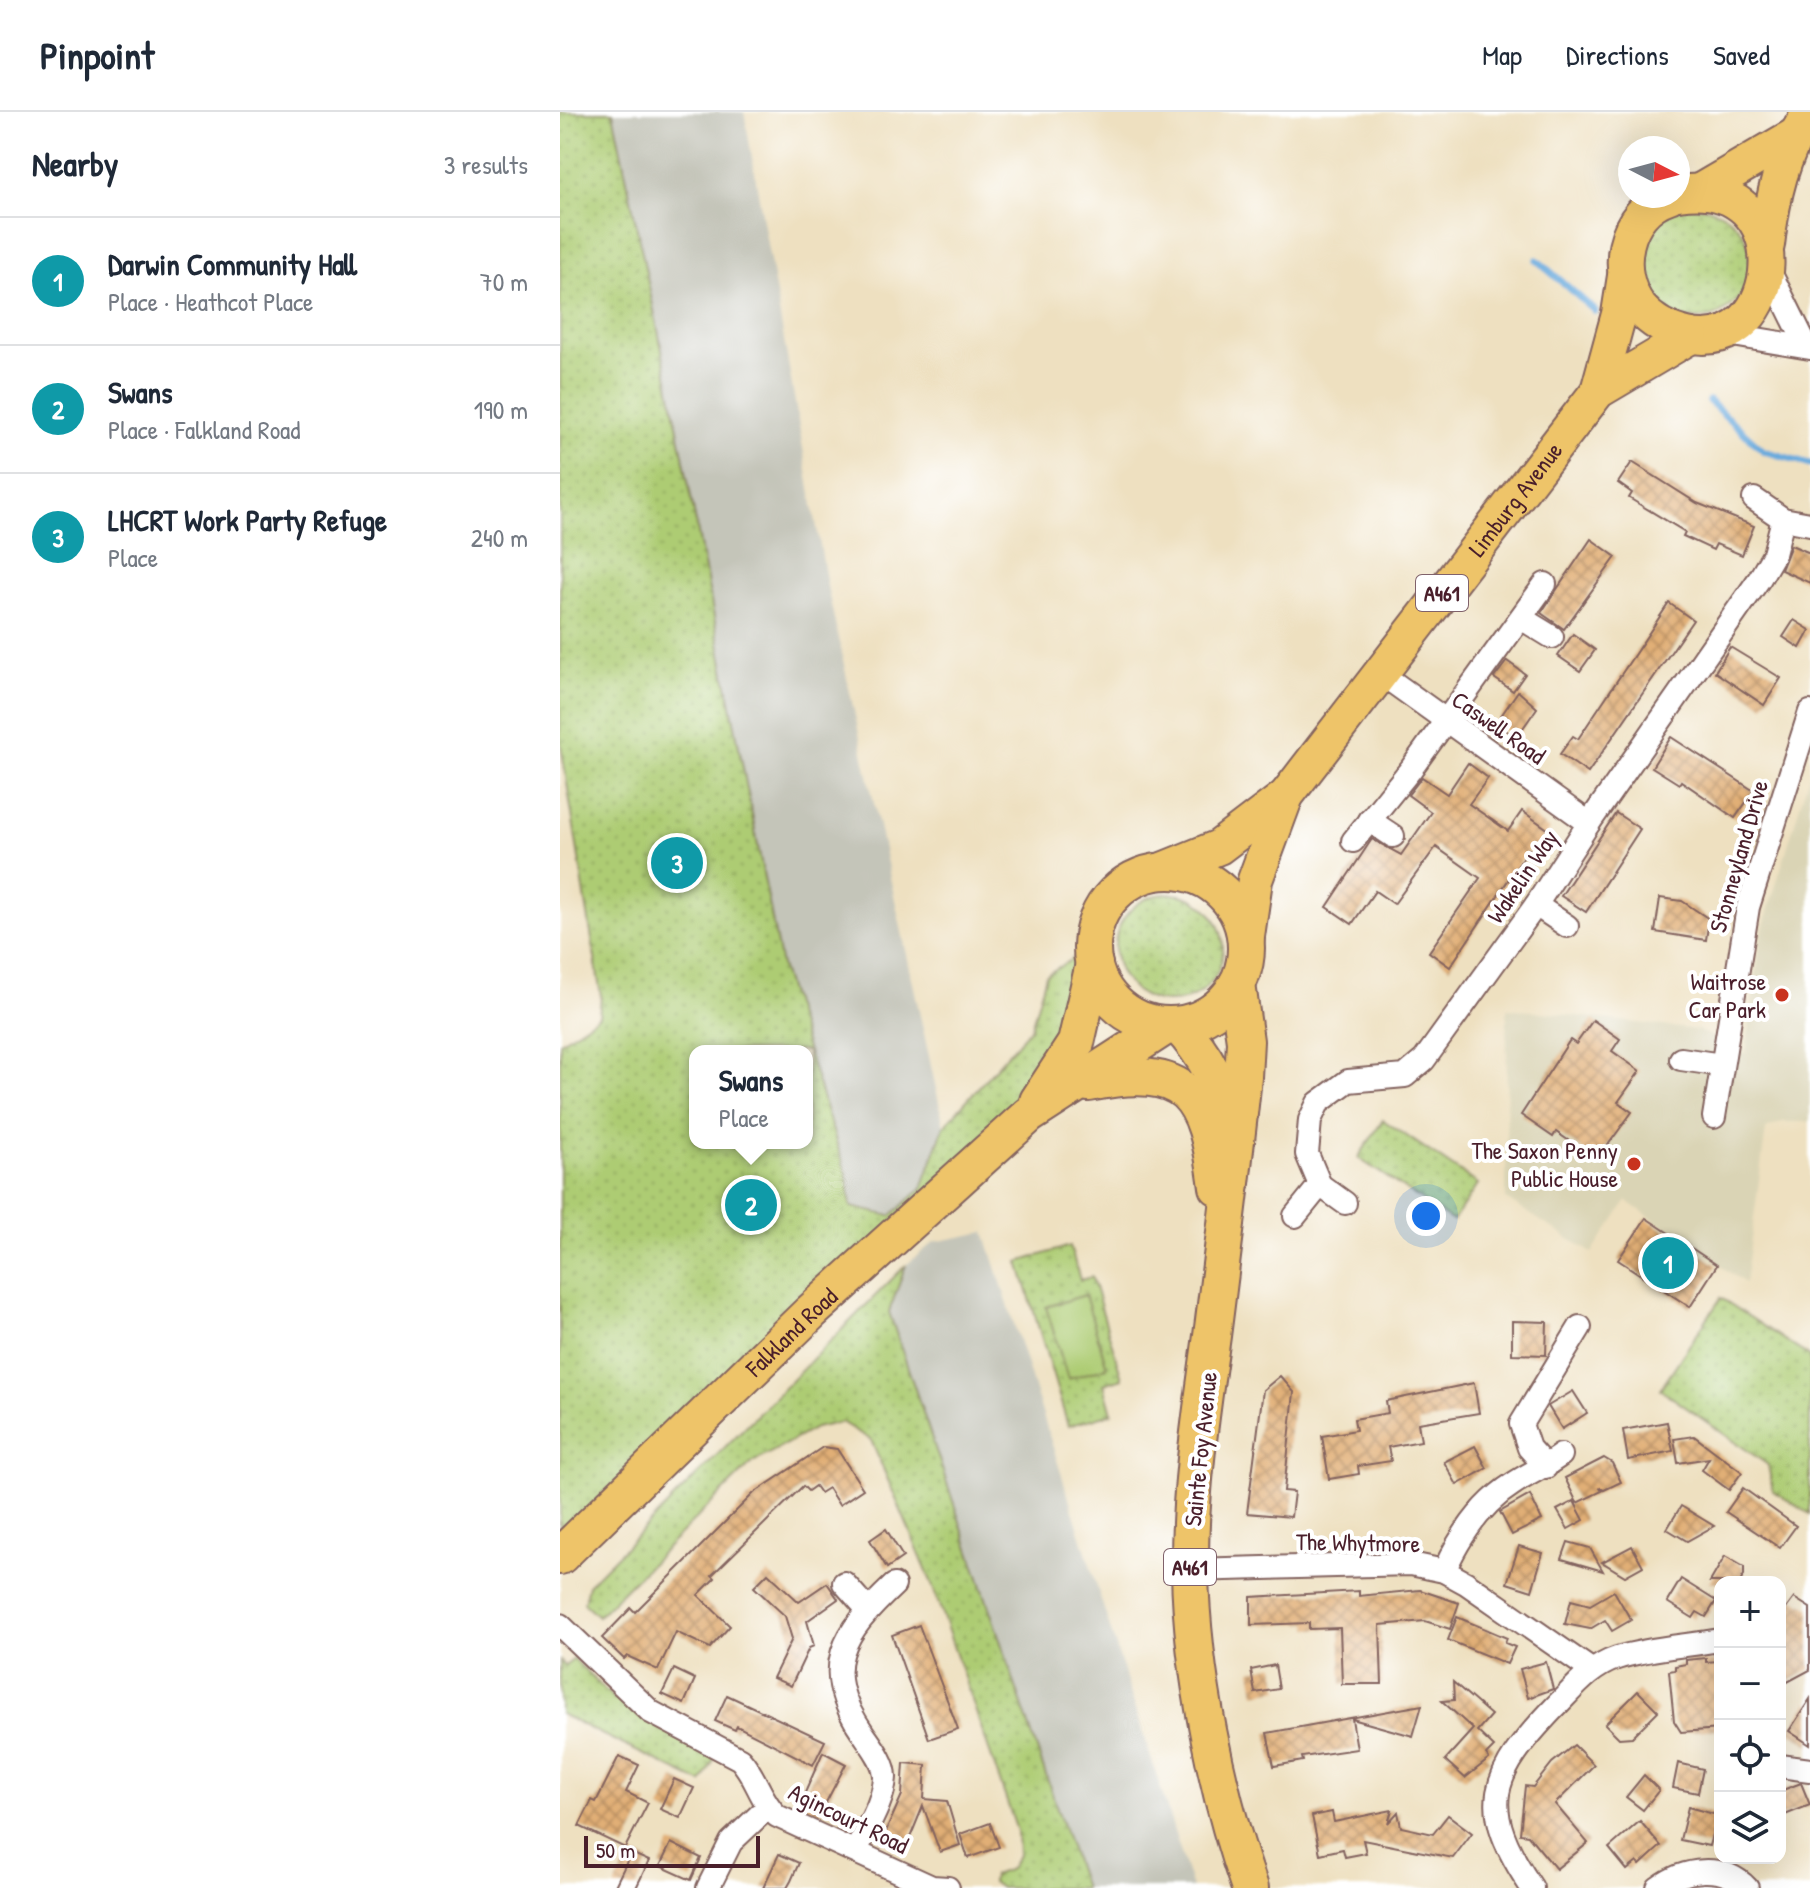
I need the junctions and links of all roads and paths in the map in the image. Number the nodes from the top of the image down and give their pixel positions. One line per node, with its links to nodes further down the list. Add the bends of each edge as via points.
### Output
1 (1802, 124): 2 (main road, A461); 5 (main road, A461, via 1771,201)
2 (1690, 188)
3 (1690, 194): 5 (main road, via 1737,202 1757,223)
4 (1648, 208): 6 (main road, A461, via 1624,256)
5 (1768, 257): 7 (main road, A461, via 1763,290 1744,319); 8 (street)
6 (1625, 276): 7 (main road, via 1641,308 1656,322); 9 (main road, Limburg Avenue / A461)
7 (1705, 334): 8 (street); 9 (main road, Limburg Avenue / A461)
8 (1808, 347)
9 (1598, 391): 16 (main road, Limburg Avenue / A461)
10 (1754, 499): 11 (street)
11 (1783, 519): 12 (street); 21 (street, Wakelin Way, via 1774,554 1760,578)
12 (1810, 524)
13 (1545, 584): 14 (street)
14 (1521, 618): 15 (street); 18 (street)
15 (1552, 637)
16 (1380, 673): 18 (street, Caswell Road); 19 (main road, Limburg Avenue / A461)
17 (1810, 712): 32 (street, Stonneyland Drive, via 1748,907)
18 (1445, 720): 20 (street); 21 (street, Caswell Road)
19 (1286, 796): 24 (main road, Limburg Avenue / A461, via 1219,847); 27 (main road, Limburg Avenue / A461, via 1255,880)
20 (1369, 820): 22 (street); 23 (street)
21 (1589, 823): 25 (street, Wakelin Way)
22 (1393, 836)
23 (1353, 841)
24 (1157, 872): 27 (highway, via 1194,876 1220,890 1236,910); 28 (highway, A461, via 1130,882 1104,907 1092,941)
25 (1536, 905): 26 (street); 37 (street, Wakelin Way, via 1424,1060 1405,1076 1348,1081 1318,1103 1310,1120 1307,1154)
26 (1567, 926)
27 (1246, 943): 29 (highway, A461)
28 (1094, 964): 30 (highway, via 1099,982 1120,1008 1145,1022); 34 (highway, Falkland Road / A461, via 1076,1043)
29 (1237, 984): 30 (highway, A461, via 1211,1013); 36 (highway, Sainte Foy Avenue / A461, via 1245,1041)
30 (1173, 1025): 33 (highway, Falkland Road / A461); 36 (highway, Sainte Foy Avenue / A461, via 1203,1051 1218,1078)
31 (1681, 1059): 32 (street)
32 (1722, 1065): 35 (street, Stonneyland Drive)
33 (1072, 1087): 34 (highway, Falkland Road / A461); 40 (highway, via 1143,1075 1166,1080 1197,1103 1213,1148)
34 (1029, 1115): 42 (highway, Falkland Road / A461, via 821,1303)
35 (1714, 1117)
36 (1236, 1149): 40 (highway, Sainte Foy Avenue / A461)
37 (1320, 1185): 38 (street); 39 (street)
38 (1345, 1203)
39 (1295, 1216)
40 (1225, 1240): 43 (highway, Sainte Foy Avenue / A461, via 1200,1425)
41 (1580, 1327): 44 (street, via 1521,1424 1529,1448 1553,1461 1511,1484 1482,1510 1456,1544)
42 (560, 1556)
43 (1190, 1570): 44 (street, The Whytmore, via 1411,1564); 58 (highway, Sainte Foy Avenue / A461, via 1192,1630 1217,1765)
44 (1444, 1571): 50 (street, The Whytmore)
45 (844, 1583): 47 (street)
46 (894, 1585): 47 (street)
47 (868, 1610): 54 (street, via 842,1652 840,1676 845,1706 877,1752 885,1775)
48 (560, 1625): 53 (street, Agincourt Road, via 651,1712 740,1759)
49 (1714, 1641): 50 (street, via 1617,1658)
50 (1591, 1670): 59 (street, via 1515,1750 1497,1791 1497,1820 1506,1849)
51 (1786, 1767): 52 (street)
52 (1810, 1770)
53 (768, 1807): 54 (street, Agincourt Road, via 777,1816); 56 (street, via 731,1842)
54 (856, 1851): 57 (street, Agincourt Road, via 932,1887)
55 (1720, 1865): 60 (street, via 1683,1874); 61 (street)
56 (708, 1888)
57 (948, 1888)
58 (1250, 1888)
59 (1532, 1888)
60 (1658, 1888)
61 (1747, 1888)

